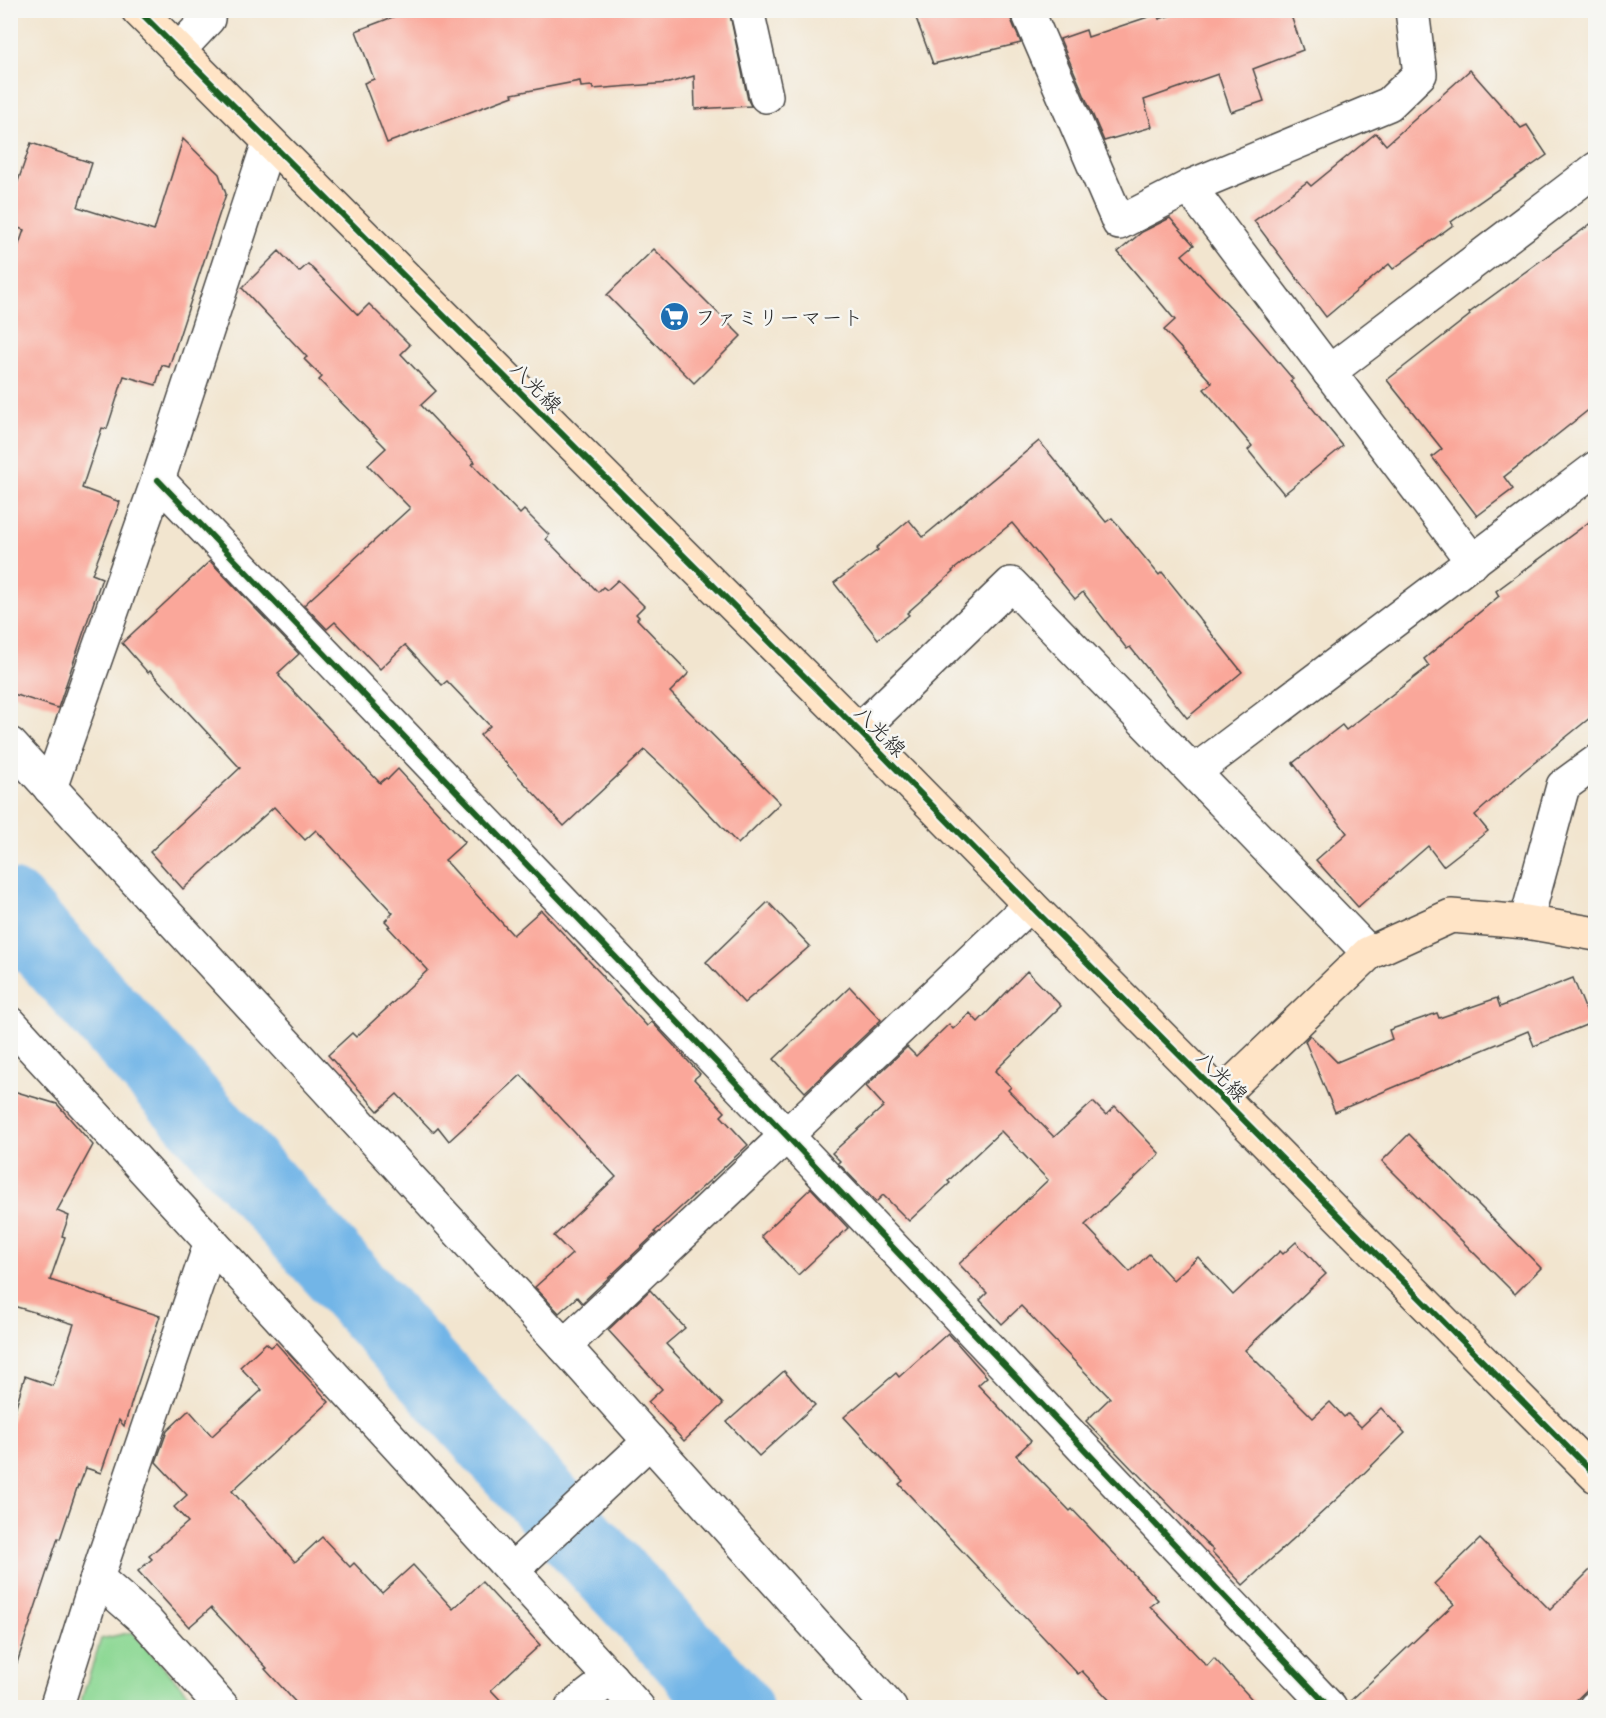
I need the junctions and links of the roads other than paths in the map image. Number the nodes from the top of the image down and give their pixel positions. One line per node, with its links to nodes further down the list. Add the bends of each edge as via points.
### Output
1 (138, 10): 6 (street, 八光線)
2 (209, 10): 6 (street, via 208,19)
3 (747, 10): 7 (street)
4 (1027, 10): 10 (street, via 1119,223)
5 (1412, 10): 10 (street, via 1420,74 1389,104)
6 (178, 51): 8 (street, 八光線)
7 (766, 96)
8 (269, 142): 13 (street); 15 (street, 八光線)
9 (1596, 169): 11 (street)
10 (1189, 187): 11 (street)
11 (1329, 372): 14 (street)
12 (1596, 468): 14 (street)
13 (158, 480): 19 (street); 26 (street)
14 (1473, 562): 18 (street)
15 (859, 731): 18 (street, via 1011,584); 20 (street, 八光線)
16 (10, 744): 19 (street)
17 (1596, 762): 21 (street, via 1563,786)
18 (1194, 772): 23 (street)
19 (50, 788): 28 (street)
20 (1029, 905): 25 (street, 八光線); 26 (street)
21 (1526, 922): 22 (street); 23 (street, via 1451,916)
22 (1596, 934)
23 (1369, 953): 25 (street)
24 (10, 1023): 27 (street)
25 (1220, 1096): 30 (street, 八光線)
26 (787, 1136): 28 (street); 39 (street)
27 (211, 1242): 31 (street); 32 (street)
28 (564, 1346): 29 (street)
29 (640, 1450): 31 (street); 38 (street)
30 (1596, 1476)
31 (519, 1563): 33 (street)
32 (97, 1578): 34 (street); 35 (street, via 145,1620)
33 (611, 1678): 36 (street); 37 (street)
34 (56, 1707)
35 (223, 1707)
36 (572, 1707)
37 (638, 1707)
38 (890, 1707)
39 (1330, 1707)

